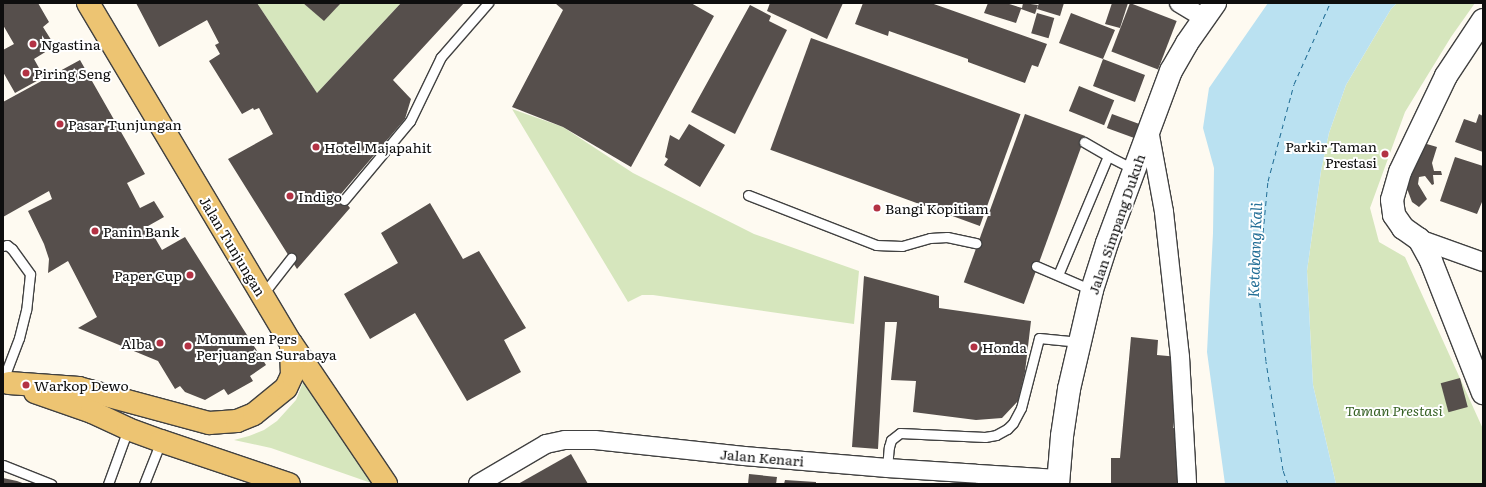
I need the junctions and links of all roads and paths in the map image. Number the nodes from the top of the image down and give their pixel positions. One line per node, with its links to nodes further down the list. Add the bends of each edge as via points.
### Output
1 (88, 3): 20 (main road, Jalan Tunjungan)
2 (488, 3): 11 (lane, via 441,57 410,121)
3 (1179, 3): 4 (street)
4 (1209, 11): 6 (street, Jalan Simpang Dukuh, via 1171,71)
5 (1483, 20): 12 (street, via 1446,76 1400,172 1392,200 1394,215 1402,228)
6 (1149, 130): 9 (street, Jalan Simpang Dukuh); 36 (street, via 1164,212 1180,356)
7 (1084, 142): 8 (lane)
8 (1108, 156): 9 (lane); 18 (lane)
9 (1135, 170): 19 (street, Jalan Simpang Dukuh)
10 (748, 195): 13 (lane, via 876,245 902,246 930,238 947,237)
11 (344, 200)
12 (1419, 239): 16 (street); 24 (street, via 1431,261)
13 (976, 243)
14 (3, 246): 23 (lane, via 7,245 12,249 30,274 26,310)
15 (291, 258): 20 (lane)
16 (1483, 262)
17 (1036, 266): 18 (lane)
18 (1058, 275): 19 (lane)
19 (1092, 290): 21 (street, Jalan Simpang Dukuh)
20 (262, 295): 22 (main road, Jalan Tunjungan)
21 (1081, 342): 28 (lane, via 1040,338 1021,408 1007,429 985,437 900,433 888,446); 29 (street, Jalan Simpang Dukuh, via 1069,389)
22 (291, 344): 23 (main road, via 292,375 286,388 254,414 237,422 209,423 78,388); 34 (main road, Jalan Tunjungan)
23 (5, 381): 25 (main road, via 92,412)
24 (1483, 393)
25 (128, 429): 26 (main road); 31 (lane)
26 (161, 440): 32 (lane); 33 (main road)
27 (3, 465): 30 (lane)
28 (887, 468): 29 (street, Jalan Kenari); 35 (street, Jalan Kenari, via 595,440 565,440 546,444)
29 (1058, 481)
30 (51, 484)
31 (108, 484)
32 (144, 484)
33 (289, 484)
34 (386, 484)
35 (478, 484)
36 (1187, 484)

